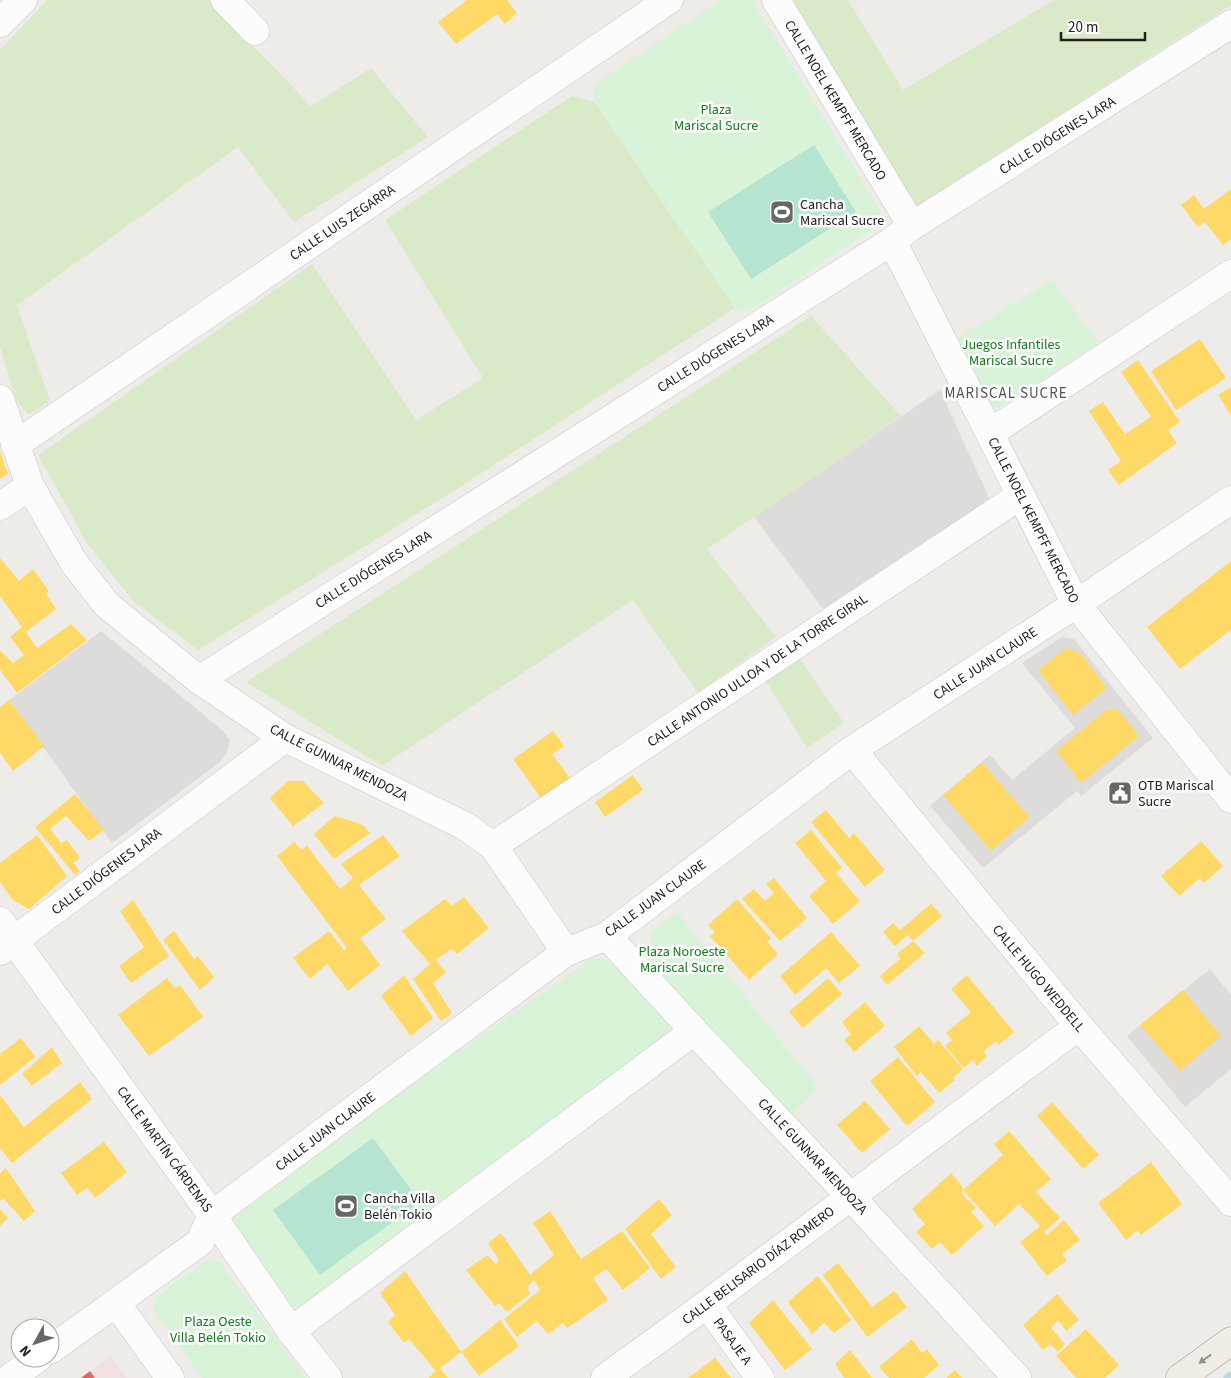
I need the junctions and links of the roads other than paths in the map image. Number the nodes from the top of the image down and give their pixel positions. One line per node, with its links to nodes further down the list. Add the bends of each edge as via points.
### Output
1 (23, 0): 5 (street)
2 (225, 0): 7 (street)
3 (669, 0): 12 (street, CALLE LUIS ZEGARRA)
4 (776, 0): 8 (street, CALLE NOEL KEMPFF MERCADO)
5 (0, 23)
6 (1231, 24): 8 (street, CALLE DIÓGENES LARA)
7 (255, 32)
8 (902, 234): 11 (street, CALLE NOEL KEMPFF MERCADO); 18 (street, CALLE DIÓGENES LARA)
9 (1231, 274): 11 (street)
10 (0, 399): 12 (street, CALLE GUNNAR MENDOZA)
11 (990, 433): 14 (street, CALLE NOEL KEMPFF MERCADO)
12 (15, 445): 13 (street, CALLE GUNNAR MENDOZA)
13 (30, 486): 16 (street); 18 (street, CALLE GUNNAR MENDOZA, via 74,563 107,605)
14 (1021, 495): 17 (street, CALLE NOEL KEMPFF MERCADO); 22 (street, CALLE ANTONIO ULLOA Y DE LA TORRE GIRAL)
15 (1231, 500): 17 (street, CALLE JUAN CLAURE)
16 (0, 506)
17 (1076, 604): 20 (street, CALLE JUAN CLAURE); 21 (street, CALLE NOEL KEMPFF MERCADO)
18 (199, 680): 19 (street, CALLE GUNNAR MENDOZA)
19 (285, 738): 22 (street, CALLE GUNNAR MENDOZA, via 465,826); 24 (street, CALLE DIÓGENES LARA)
20 (852, 750): 23 (street, CALLE JUAN CLAURE); 26 (street, CALLE HUGO WEDDELL)
21 (1231, 799)
22 (493, 846): 25 (street, CALLE GUNNAR MENDOZA)
23 (607, 936): 25 (street, CALLE JUAN CLAURE); 27 (street, CALLE GUNNAR MENDOZA)
24 (5, 937): 30 (street, CALLE MARTÍN CÁRDENAS)
25 (566, 952): 30 (street, CALLE JUAN CLAURE)
26 (1079, 1026): 28 (street, CALLE BELISARIO DÍAZ ROMERO); 29 (street, CALLE HUGO WEDDELL)
27 (694, 1031): 28 (street, CALLE GUNNAR MENDOZA); 33 (street)
28 (850, 1196): 32 (street, CALLE BELISARIO DÍAZ ROMERO); 42 (street, CALLE GUNNAR MENDOZA)
29 (1231, 1202)
30 (212, 1215): 31 (street, CALLE JUAN CLAURE, via 200,1242); 33 (street, CALLE MARTÍN CÁRDENAS)
31 (116, 1303): 35 (street, CALLE JUAN CLAURE); 38 (street)
32 (707, 1304): 40 (street, CALLE BELISARIO DÍAZ ROMERO); 41 (street, PASAJE A)
33 (291, 1330): 39 (street, CALLE MARTÍN CÁRDENAS)
34 (1231, 1341): 43 (main road, one-way to 43)
35 (60, 1343)
36 (24, 1368): 37 (street)
37 (10, 1378)
38 (170, 1378)
39 (328, 1378)
40 (605, 1378)
41 (760, 1378)
42 (1017, 1378)
43 (1180, 1378)

